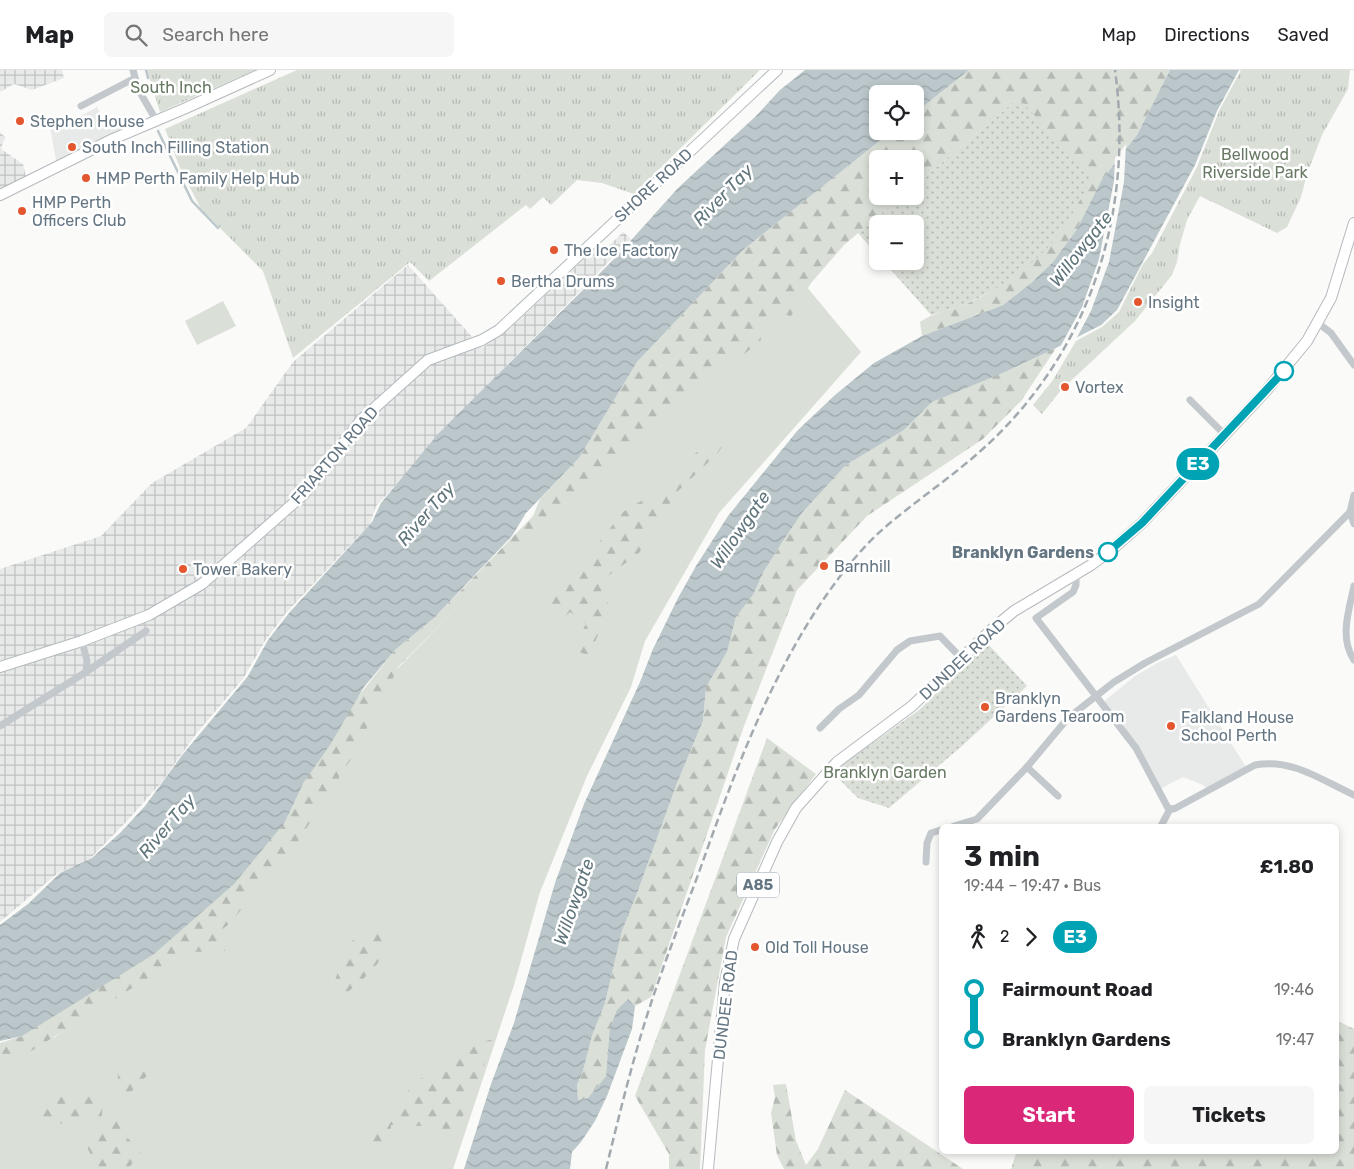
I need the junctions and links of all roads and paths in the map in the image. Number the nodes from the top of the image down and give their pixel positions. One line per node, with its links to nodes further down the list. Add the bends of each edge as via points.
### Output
1 (133, 70): 4 (street)
2 (270, 70): 6 (main road)
3 (777, 70): 10 (main road, SHORE ROAD, via 499,330 482,340)
4 (135, 78): 5 (street); 6 (street)
5 (81, 106)
6 (156, 120): 7 (main road)
7 (0, 195)
8 (1354, 223): 9 (main road, DUNDEE ROAD / A85, via 1331,298)
9 (1318, 323): 11 (street, via 1331,333); 13 (main road, DUNDEE ROAD / A85, via 1289,364)
10 (428, 360): 20 (main road, FRIARTON ROAD, via 361,420 304,494 202,584 148,615)
11 (1354, 365)
12 (1190, 400): 13 (street)
13 (1225, 434): 17 (main road, DUNDEE ROAD / A85, via 1142,523)
14 (1354, 495): 15 (street)
15 (1350, 512): 16 (street); 25 (street, via 1259,604 1145,663)
16 (1354, 524)
17 (1076, 574): 21 (main road, DUNDEE ROAD / A85, via 1014,611); 25 (street, via 1074,592 1036,618)
18 (1354, 586): 22 (street, via 1345,627)
19 (146, 631): 24 (street)
20 (82, 641): 23 (main road, FRIARTON ROAD); 24 (street)
21 (962, 659): 27 (street, via 940,636 910,640 897,650 859,695); 36 (main road, DUNDEE ROAD / A85, via 912,706 837,762 796,808 777,842 734,939 725,982)
22 (1354, 660)
23 (0, 667)
24 (86, 672): 26 (street)
25 (1096, 697): 28 (street, via 1068,718); 31 (street, via 1136,748)
26 (0, 726)
27 (820, 728)
28 (1027, 767): 29 (street); 32 (street, via 977,819)
29 (1058, 796)
30 (1354, 796): 31 (street, via 1292,766 1275,762 1254,765)
31 (1170, 809): 33 (street)
32 (961, 824)
33 (1162, 824)
34 (939, 831): 35 (street, via 931,833)
35 (926, 862)
36 (708, 1169)

